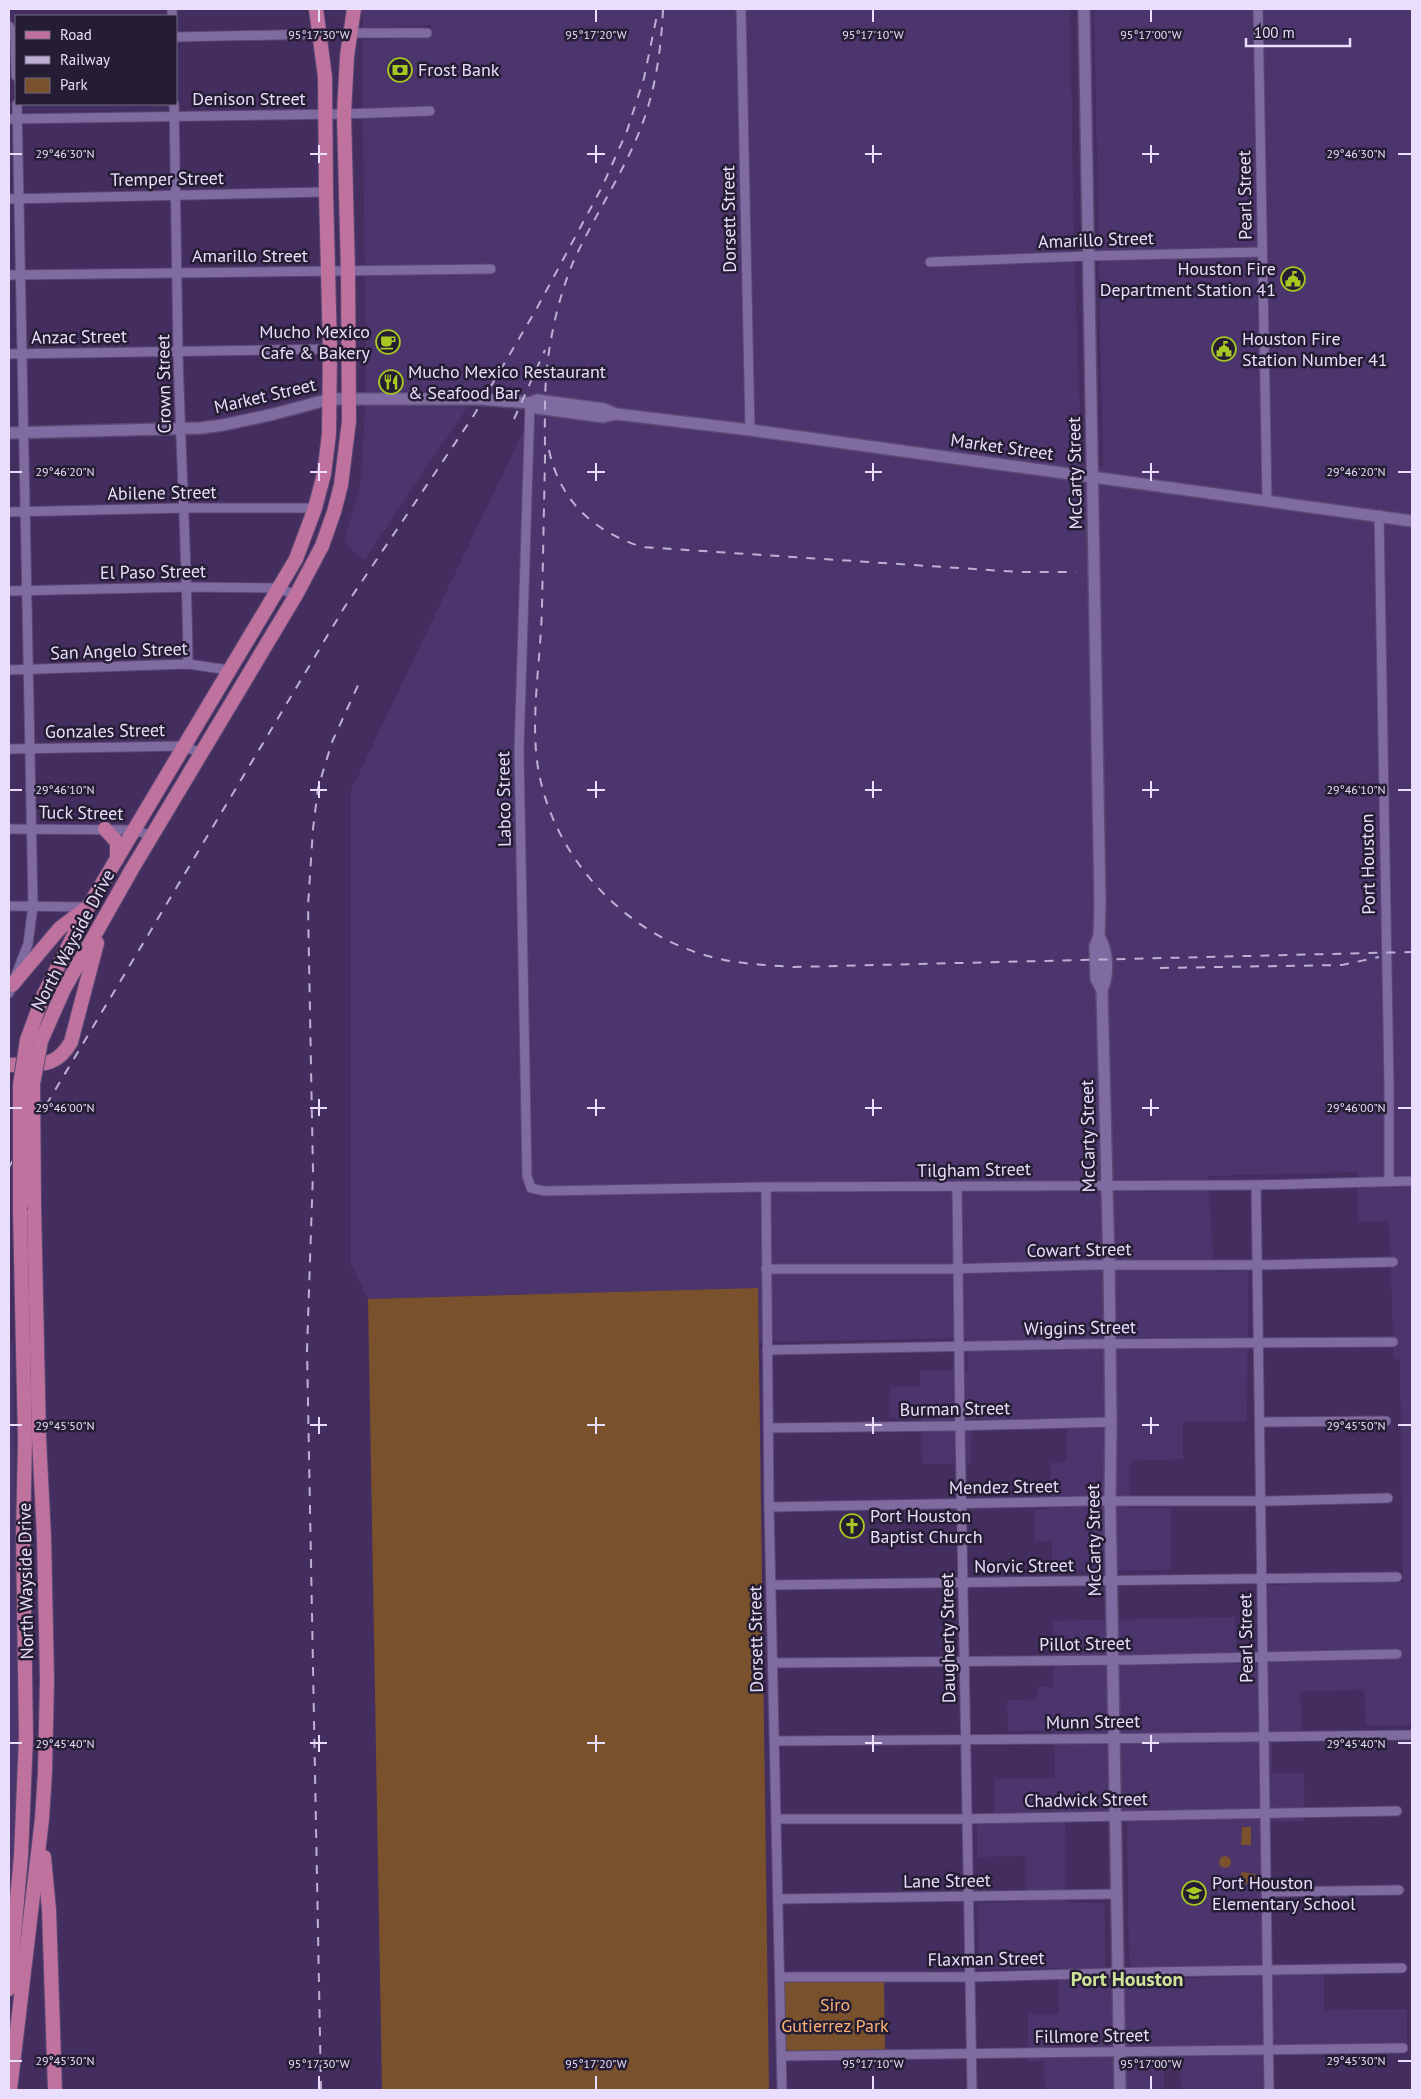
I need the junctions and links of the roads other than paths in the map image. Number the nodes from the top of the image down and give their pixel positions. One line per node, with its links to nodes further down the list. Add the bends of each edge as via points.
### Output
1 (316, 9): 9 (main road, North Wayside Drive)
2 (354, 9): 7 (main road, North Wayside Drive)
3 (741, 9): 41 (street, Dorsett Street)
4 (1084, 9): 25 (main road, McCarty Street)
5 (1258, 9): 24 (street, Pearl Street)
6 (9, 26): 11 (street)
7 (351, 33): 8 (street); 17 (main road, North Wayside Drive)
8 (427, 33)
9 (321, 34): 10 (street); 16 (main road, North Wayside Drive)
10 (178, 37)
11 (13, 41): 12 (street)
12 (15, 64)
13 (18, 105): 19 (street)
14 (174, 105): 18 (street, Crown Street)
15 (430, 111): 17 (street, Denison Street)
16 (325, 114): 17 (street, Denison Street); 18 (street, Denison Street); 20 (main road, North Wayside Drive)
17 (344, 114): 30 (main road, North Wayside Drive)
18 (174, 115): 19 (street, Denison Street); 21 (street, Crown Street)
19 (13, 119): 23 (street)
20 (326, 192): 21 (street, Tremper Street); 29 (main road, North Wayside Drive)
21 (176, 195): 23 (street, Tremper Street); 28 (street, Crown Street)
22 (9, 198): 23 (street, Tremper Street)
23 (19, 198): 32 (street)
24 (1262, 252): 25 (street, Amarillo Street); 45 (street, Pearl Street)
25 (1089, 256): 26 (street, Amarillo Street); 44 (main road, McCarty Street)
26 (930, 262)
27 (491, 269): 30 (street, Amarillo Street)
28 (176, 272): 29 (street, Amarillo Street); 32 (street, Amarillo Street); 34 (street, Crown Street)
29 (329, 272): 30 (street, Amarillo Street); 33 (main road, North Wayside Drive)
30 (348, 272): 37 (main road, North Wayside Drive)
31 (9, 275): 32 (street, Amarillo Street)
32 (21, 275): 36 (street)
33 (330, 348): 34 (street, Anzac Street); 38 (main road, North Wayside Drive)
34 (178, 351): 36 (street, Anzac Street); 40 (street, Crown Street)
35 (9, 354): 36 (street, Anzac Street)
36 (21, 354): 42 (street)
37 (349, 398): 38 (main road, Market Street); 39 (main road, Market Street, via 479,399); 56 (main road, North Wayside Drive, via 341,486 322,546)
38 (330, 399): 40 (main road, Market Street, via 223,425); 47 (main road, North Wayside Drive, via 330,434)
39 (530, 403): 41 (main road, Market Street, via 537,408 603,417 616,414); 84 (street, Labco Street, via 519,750 527,1176 531,1188)
40 (181, 428): 42 (main road, Market Street); 46 (street, Crown Street)
41 (750, 430): 44 (main road, Market Street)
42 (24, 432): 43 (main road, Market Street); 49 (street)
43 (9, 433)
44 (1093, 477): 45 (main road, Market Street); 80 (main road, McCarty Street, via 1100,936 1105,946 1107,979 1102,990)
45 (1267, 500): 50 (main road, Market Street)
46 (183, 508): 47 (street, Abilene Street); 49 (street, Abilene Street); 52 (street, Crown Street)
47 (315, 508): 53 (main road, North Wayside Drive, via 296,559)
48 (9, 512): 49 (street, Abilene Street)
49 (26, 512): 54 (street)
50 (1378, 516): 51 (main road, Market Street); 78 (street, Port Houston)
51 (1412, 521)
52 (188, 587): 53 (street, El Paso Street); 54 (street, El Paso Street); 57 (street, Crown Street)
53 (278, 588): 56 (street, El Paso Street); 60 (main road, North Wayside Drive)
54 (27, 591): 55 (street, El Paso Street); 59 (street)
55 (9, 592)
56 (296, 595): 64 (main road, North Wayside Drive)
57 (188, 664): 59 (street, San Angelo Street); 60 (street, San Angelo Street)
58 (9, 670): 59 (street, San Angelo Street)
59 (28, 670): 63 (street)
60 (229, 670): 61 (main road, North Wayside Drive)
61 (183, 746): 63 (street, Gonzales Street); 64 (street, Gonzales Street); 68 (main road, North Wayside Drive)
62 (9, 749): 63 (street, Gonzales Street)
63 (28, 749): 65 (street)
64 (201, 753): 69 (main road, North Wayside Drive)
65 (31, 828): 66 (street, Tuck Street); 67 (street, Tuck Street); 72 (street)
66 (9, 829)
67 (105, 829): 68 (street, Tuck Street); 70 (main road, via 117,842)
68 (134, 830): 69 (street, Tuck Street); 70 (main road, North Wayside Drive)
69 (152, 836): 74 (main road, North Wayside Drive)
70 (117, 859): 73 (main road, North Wayside Drive)
71 (9, 906): 72 (street)
72 (33, 906): 73 (street); 75 (street, via 28,944)
73 (88, 907): 75 (main road, via 60,928); 76 (main road, North Wayside Drive, via 44,994)
74 (101, 925): 76 (main road, North Wayside Drive); 77 (main road, via 71,1042 64,1054 48,1062)
75 (10, 988)
76 (34, 1040): 90 (main road, North Wayside Drive, bridge)
77 (9, 1065)
78 (1389, 1181): 79 (street, Tilgham Street); 81 (street, Tilgham Street)
79 (1412, 1181)
80 (1106, 1184): 81 (street, Tilgham Street); 82 (street, Tilgham Street); 86 (main road, McCarty Street)
81 (1256, 1185): 87 (street, Pearl Street)
82 (957, 1186): 83 (street, Tilgham Street); 89 (street, Daugherty Street)
83 (766, 1188): 84 (street, Tilgham Street); 88 (street, Dorsett Street)
84 (537, 1190)
85 (1392, 1262): 87 (street, Cowart Street)
86 (1109, 1265): 87 (street, Cowart Street); 89 (street, Cowart Street); 93 (main road, McCarty Street)
87 (1256, 1265): 92 (street, Pearl Street)
88 (766, 1269): 89 (street, Cowart Street); 95 (street, Dorsett Street)
89 (958, 1269): 94 (street, Daugherty Street)
90 (30, 1337): 124 (main road, North Wayside Drive, via 43,1499 46,1772); 127 (main road, North Wayside Drive, via 26,1737)
91 (1393, 1342): 92 (street, Wiggins Street)
92 (1258, 1343): 93 (street, Wiggins Street); 98 (street, Pearl Street)
93 (1109, 1344): 94 (street, Wiggins Street); 97 (main road, McCarty Street)
94 (958, 1347): 95 (street, Wiggins Street); 99 (street, Daugherty Street)
95 (767, 1350): 100 (street, Dorsett Street)
96 (1386, 1421): 98 (street)
97 (1111, 1422): 99 (street, Burman Street); 102 (main road, McCarty Street)
98 (1260, 1422): 103 (street, Pearl Street)
99 (960, 1426): 100 (street, Burman Street); 104 (street, Daugherty Street)
100 (768, 1428): 105 (street, Dorsett Street)
101 (1388, 1498): 103 (street, Mendez Street)
102 (1110, 1501): 103 (street, Mendez Street); 104 (street, Mendez Street); 108 (main road, McCarty Street)
103 (1260, 1501): 107 (street, Pearl Street)
104 (962, 1504): 105 (street, Mendez Street); 109 (street, Daugherty Street)
105 (769, 1507): 110 (street, Dorsett Street)
106 (1397, 1577): 107 (street, Norvic Street)
107 (1261, 1579): 108 (street, Norvic Street); 112 (street, Pearl Street)
108 (1113, 1581): 109 (street, Norvic Street); 113 (main road, McCarty Street)
109 (963, 1583): 110 (street, Norvic Street); 114 (street, Daugherty Street)
110 (771, 1585): 115 (street, Dorsett Street)
111 (1397, 1654): 112 (street, Pillot Street)
112 (1262, 1658): 113 (street, Pillot Street); 117 (street, Pearl Street)
113 (1113, 1660): 114 (street, Pillot Street); 118 (main road, McCarty Street)
114 (965, 1662): 115 (street, Pillot Street); 120 (street, Daugherty Street)
115 (774, 1663): 119 (street, Dorsett Street)
116 (1412, 1736): 117 (street, Munn Street)
117 (1264, 1737): 118 (street, Munn Street); 122 (street, Pearl Street)
118 (1114, 1738): 120 (street, Munn Street); 123 (main road, McCarty Street)
119 (775, 1741): 120 (street, Munn Street); 125 (street, Dorsett Street)
120 (966, 1741): 126 (street, Daugherty Street)
121 (1397, 1811): 122 (street, Chadwick Street)
122 (1266, 1813): 123 (street, Chadwick Street); 129 (street, Pearl Street)
123 (1116, 1814): 126 (street, Chadwick Street); 130 (main road, McCarty Street)
124 (42, 1819): 145 (main road, North Wayside Drive); 146 (main road, via 49,1910)
125 (776, 1819): 126 (street, Chadwick Street); 132 (street, Dorsett Street)
126 (967, 1819): 131 (street, Daugherty Street)
127 (19, 1882): 133 (main road); 139 (main road, North Wayside Drive)
128 (1399, 1890): 129 (street)
129 (1267, 1892): 135 (street, Pearl Street)
130 (1117, 1894): 131 (street, Lane Street); 136 (main road, McCarty Street)
131 (969, 1897): 132 (street, Lane Street); 138 (street, Daugherty Street)
132 (778, 1899): 137 (street, Dorsett Street)
133 (9, 1922)
134 (1402, 1968): 135 (street, Flaxman Street)
135 (1268, 1970): 136 (street, Flaxman Street); 141 (street, Pearl Street)
136 (1117, 1973): 138 (street, Flaxman Street); 142 (main road, McCarty Street)
137 (780, 1977): 138 (street, Flaxman Street); 144 (street, Dorsett Street)
138 (971, 1977): 143 (street, Daugherty Street)
139 (9, 1989)
140 (1403, 2048): 141 (street, Fillmore Street)
141 (1269, 2050): 142 (street, Fillmore Street); 150 (street, Pearl Street)
142 (1118, 2052): 143 (street, Fillmore Street); 149 (main road, McCarty Street)
143 (972, 2054): 144 (street, Fillmore Street); 148 (street, Daugherty Street)
144 (782, 2056): 147 (street, Dorsett Street)
145 (10, 2090)
146 (55, 2090)
147 (782, 2090)
148 (972, 2090)
149 (1120, 2090)
150 (1269, 2090)

